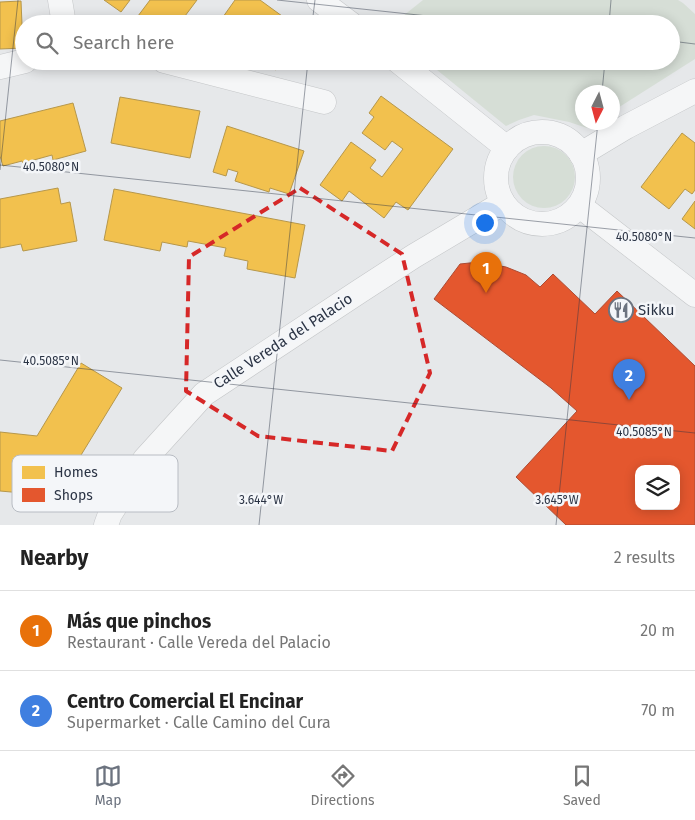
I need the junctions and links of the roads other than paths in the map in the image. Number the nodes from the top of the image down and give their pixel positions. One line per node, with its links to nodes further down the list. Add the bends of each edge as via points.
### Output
1 (60, 0): 3 (street)
2 (319, 0): 4 (street)
3 (62, 15)
4 (339, 15)
5 (15, 63): 6 (street)
6 (0, 67)
7 (199, 70): 10 (street)
8 (409, 70): 11 (street)
9 (695, 91): 12 (street)
10 (324, 102)
11 (507, 148): 12 (street, via 520,138 537,132 554,134 570,141); 13 (street, via 498,166 496,184)
12 (581, 154): 14 (street, via 588,171 587,189)
13 (503, 202): 14 (street, via 515,216 532,223 550,224 566,218); 16 (street, Calle Vereda del Palacio, via 414,256 204,394)
14 (580, 206): 15 (street)
15 (695, 295)
16 (149, 455)
17 (111, 512): 18 (street, Calle Vereda del Palacio)
18 (106, 525)

